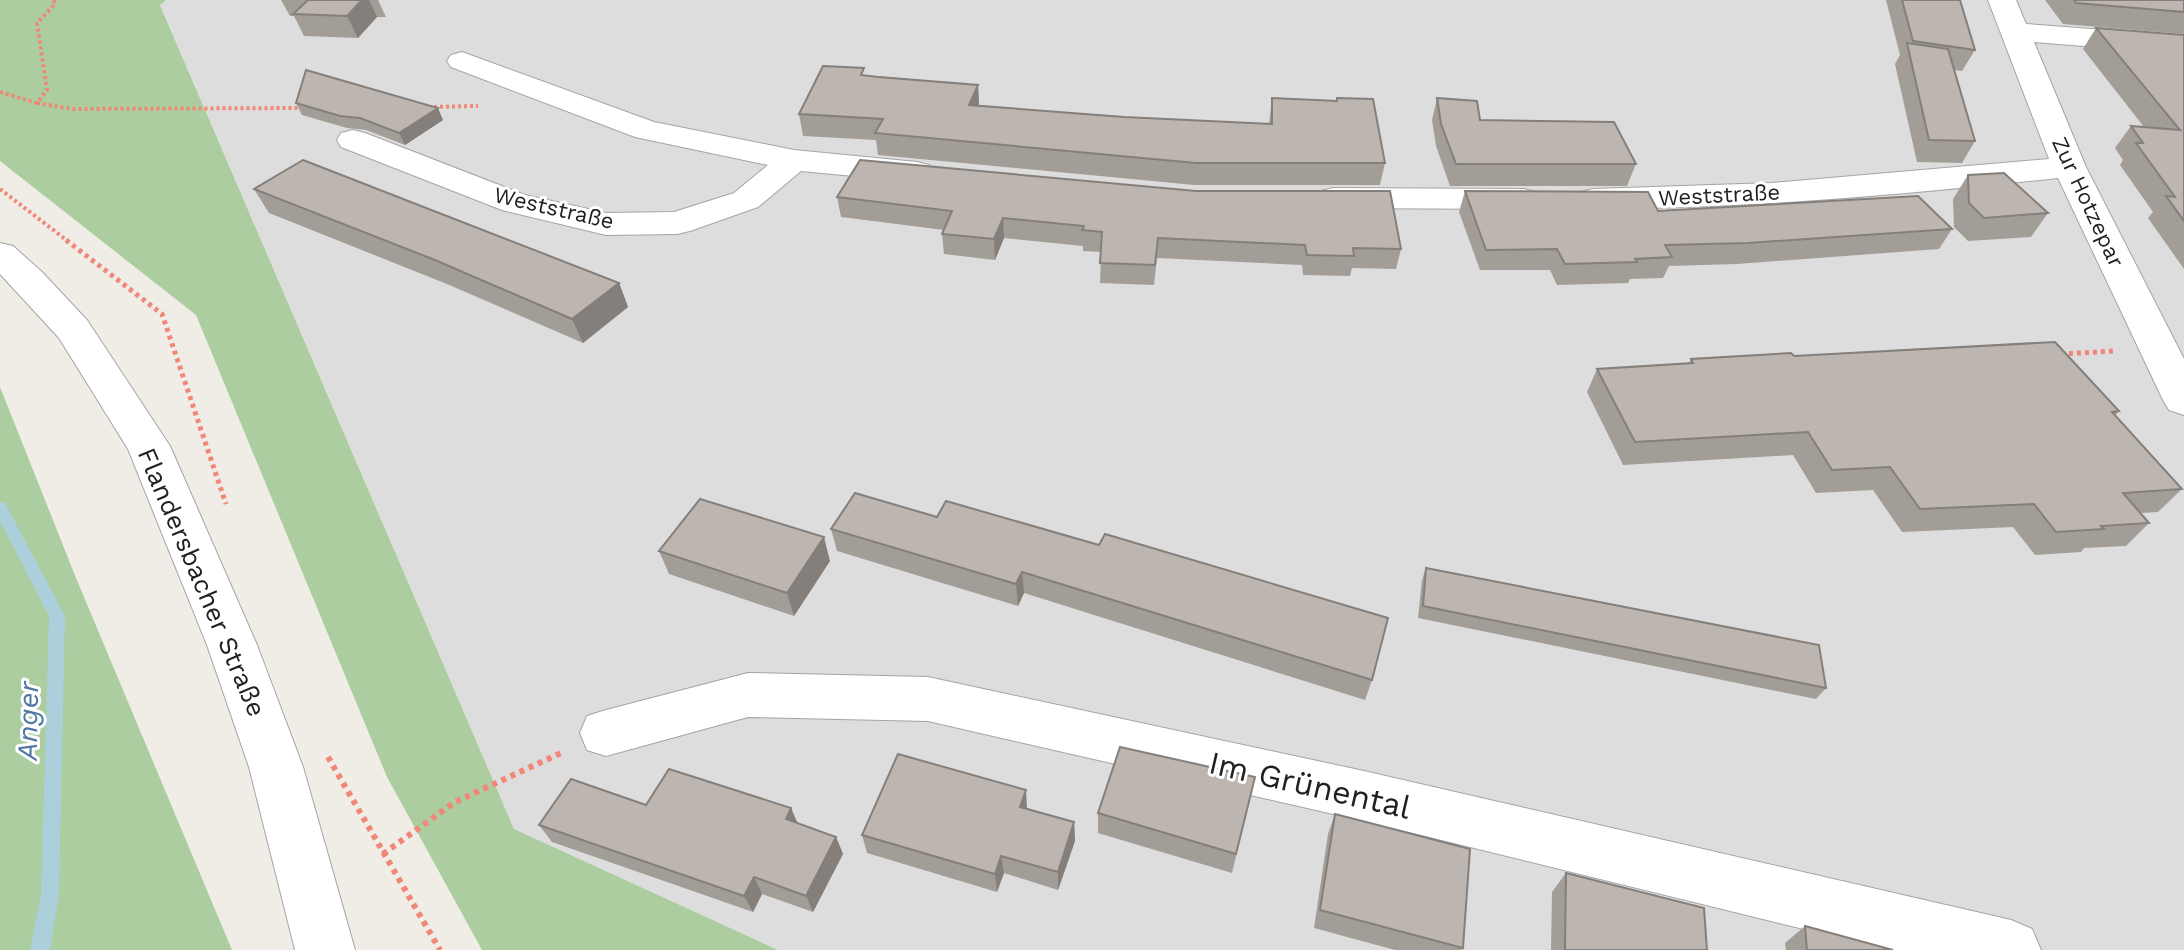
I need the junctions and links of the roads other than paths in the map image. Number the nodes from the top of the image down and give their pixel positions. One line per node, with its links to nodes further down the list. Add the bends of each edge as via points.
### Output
1 (2008, 16): 2 (street); 6 (street, Zur Hotzepar)
2 (2184, 45)
3 (462, 61): 5 (street, via 646,130)
4 (353, 140): 5 (street, Weststraße, via 514,203 606,224 677,223 746,200)
5 (794, 160): 7 (street)
6 (2069, 167): 8 (street, Weststraße, via 1676,199); 10 (street, Zur Hotzepar)
7 (948, 175)
8 (1302, 198)
9 (0, 254): 12 (street, Flandersbacher Straße, via 73,329 148,446 232,645 276,767)
10 (2184, 400)
11 (606, 733): 13 (street, Im Grünental, via 748,695 928,699)
12 (325, 950)
13 (2011, 950)

